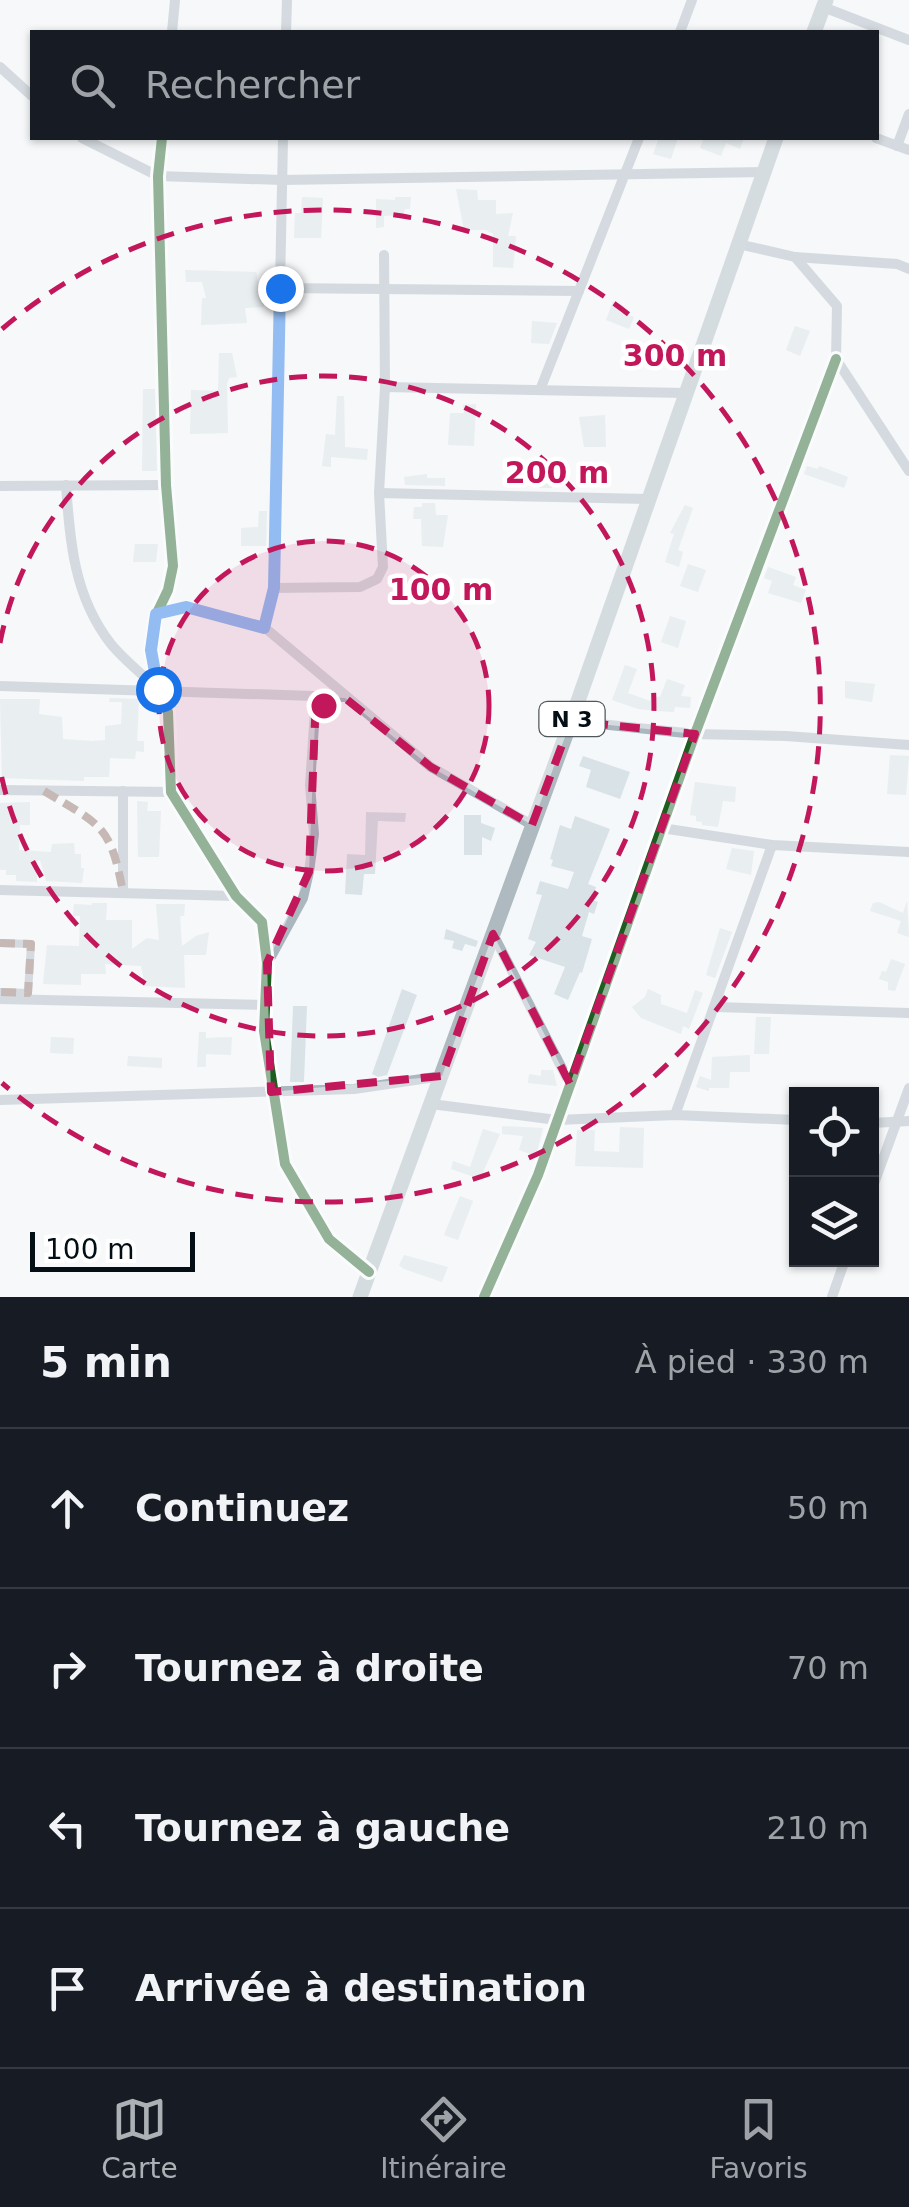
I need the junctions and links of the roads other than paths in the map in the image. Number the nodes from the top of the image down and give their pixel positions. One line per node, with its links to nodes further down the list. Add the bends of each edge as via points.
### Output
1 (174, 0): 5 (street)
2 (287, 0): 6 (street)
3 (692, 0): 7 (street)
4 (824, 3): 8 (main road); 9 (street)
5 (172, 30)
6 (286, 30)
7 (681, 30)
8 (815, 30)
9 (909, 40)
10 (0, 66): 11 (street)
11 (30, 94)
12 (909, 114): 19 (street)
13 (879, 139): 19 (street)
14 (86, 140): 23 (street)
15 (162, 140): 23 (street)
16 (283, 140): 24 (street)
17 (638, 140): 22 (street)
18 (775, 140): 21 (main road, N 3)
19 (897, 146): 20 (street)
20 (909, 150)
21 (764, 172): 22 (street); 25 (main road, N 3)
22 (625, 174): 24 (street); 31 (street)
23 (158, 176): 24 (street); 37 (street)
24 (282, 180): 30 (street)
25 (738, 244): 27 (street); 35 (main road, N 3)
26 (384, 255): 29 (street)
27 (795, 257): 28 (street); 32 (street, via 837,306)
28 (909, 269)
29 (384, 287): 30 (street); 31 (street); 33 (street)
30 (280, 288): 42 (street)
31 (579, 291): 34 (street)
32 (836, 359): 36 (street); 50 (street)
33 (385, 387): 34 (street); 40 (street)
34 (540, 390): 35 (street)
35 (686, 393): 41 (main road, N 3)
36 (909, 471)
37 (166, 485): 39 (street); 43 (street, via 173,566)
38 (0, 486): 39 (street)
39 (66, 486): 46 (street, via 76,574 88,605 111,644)
40 (378, 493): 41 (street); 42 (street, via 383,567 377,579 360,587)
41 (648, 499): 49 (main road, N 3)
42 (274, 588): 44 (street)
43 (156, 614): 44 (street, via 186,607); 46 (street, via 151,650)
44 (264, 628): 48 (street)
45 (0, 686): 46 (street)
46 (158, 689): 47 (street); 54 (street, via 168,712)
47 (316, 696): 48 (street); 64 (street, via 309,872 303,898)
48 (345, 698): 55 (street, via 431,766)
49 (571, 721): 50 (street); 55 (main road, N 3)
50 (696, 734): 51 (street); 56 (street)
51 (909, 745)
52 (0, 790): 53 (street)
53 (123, 791): 54 (street); 60 (street)
54 (171, 792): 61 (street)
55 (532, 825): 62 (main road, N 3)
56 (662, 828): 57 (street); 70 (street)
57 (772, 845): 58 (street); 67 (street)
58 (909, 852)
59 (0, 890): 60 (street)
60 (123, 892): 61 (street)
61 (236, 896): 64 (street, via 262,922)
62 (493, 933): 69 (main road, N 3); 70 (street)
63 (0, 943): 65 (street, via 31,944 28,993)
64 (267, 963): 66 (street)
65 (0, 996): 66 (street)
66 (263, 1005): 72 (street)
67 (716, 1008): 68 (street); 75 (street)
68 (909, 1013)
69 (442, 1076): 72 (street); 74 (main road, N 3)
70 (570, 1084): 76 (street)
71 (909, 1088): 79 (street)
72 (271, 1092): 73 (street); 83 (street, via 285,1164 329,1239)
73 (0, 1100)
74 (431, 1104): 76 (street); 83 (main road, N 3)
75 (675, 1115): 76 (street); 77 (street)
76 (557, 1120): 85 (street)
77 (789, 1120)
78 (909, 1121): 79 (street)
79 (896, 1122): 80 (street); 81 (street)
80 (879, 1123)
81 (876, 1177)
82 (843, 1267): 86 (street)
83 (369, 1272): 84 (main road, N 3)
84 (360, 1297)
85 (484, 1297)
86 (832, 1297)

